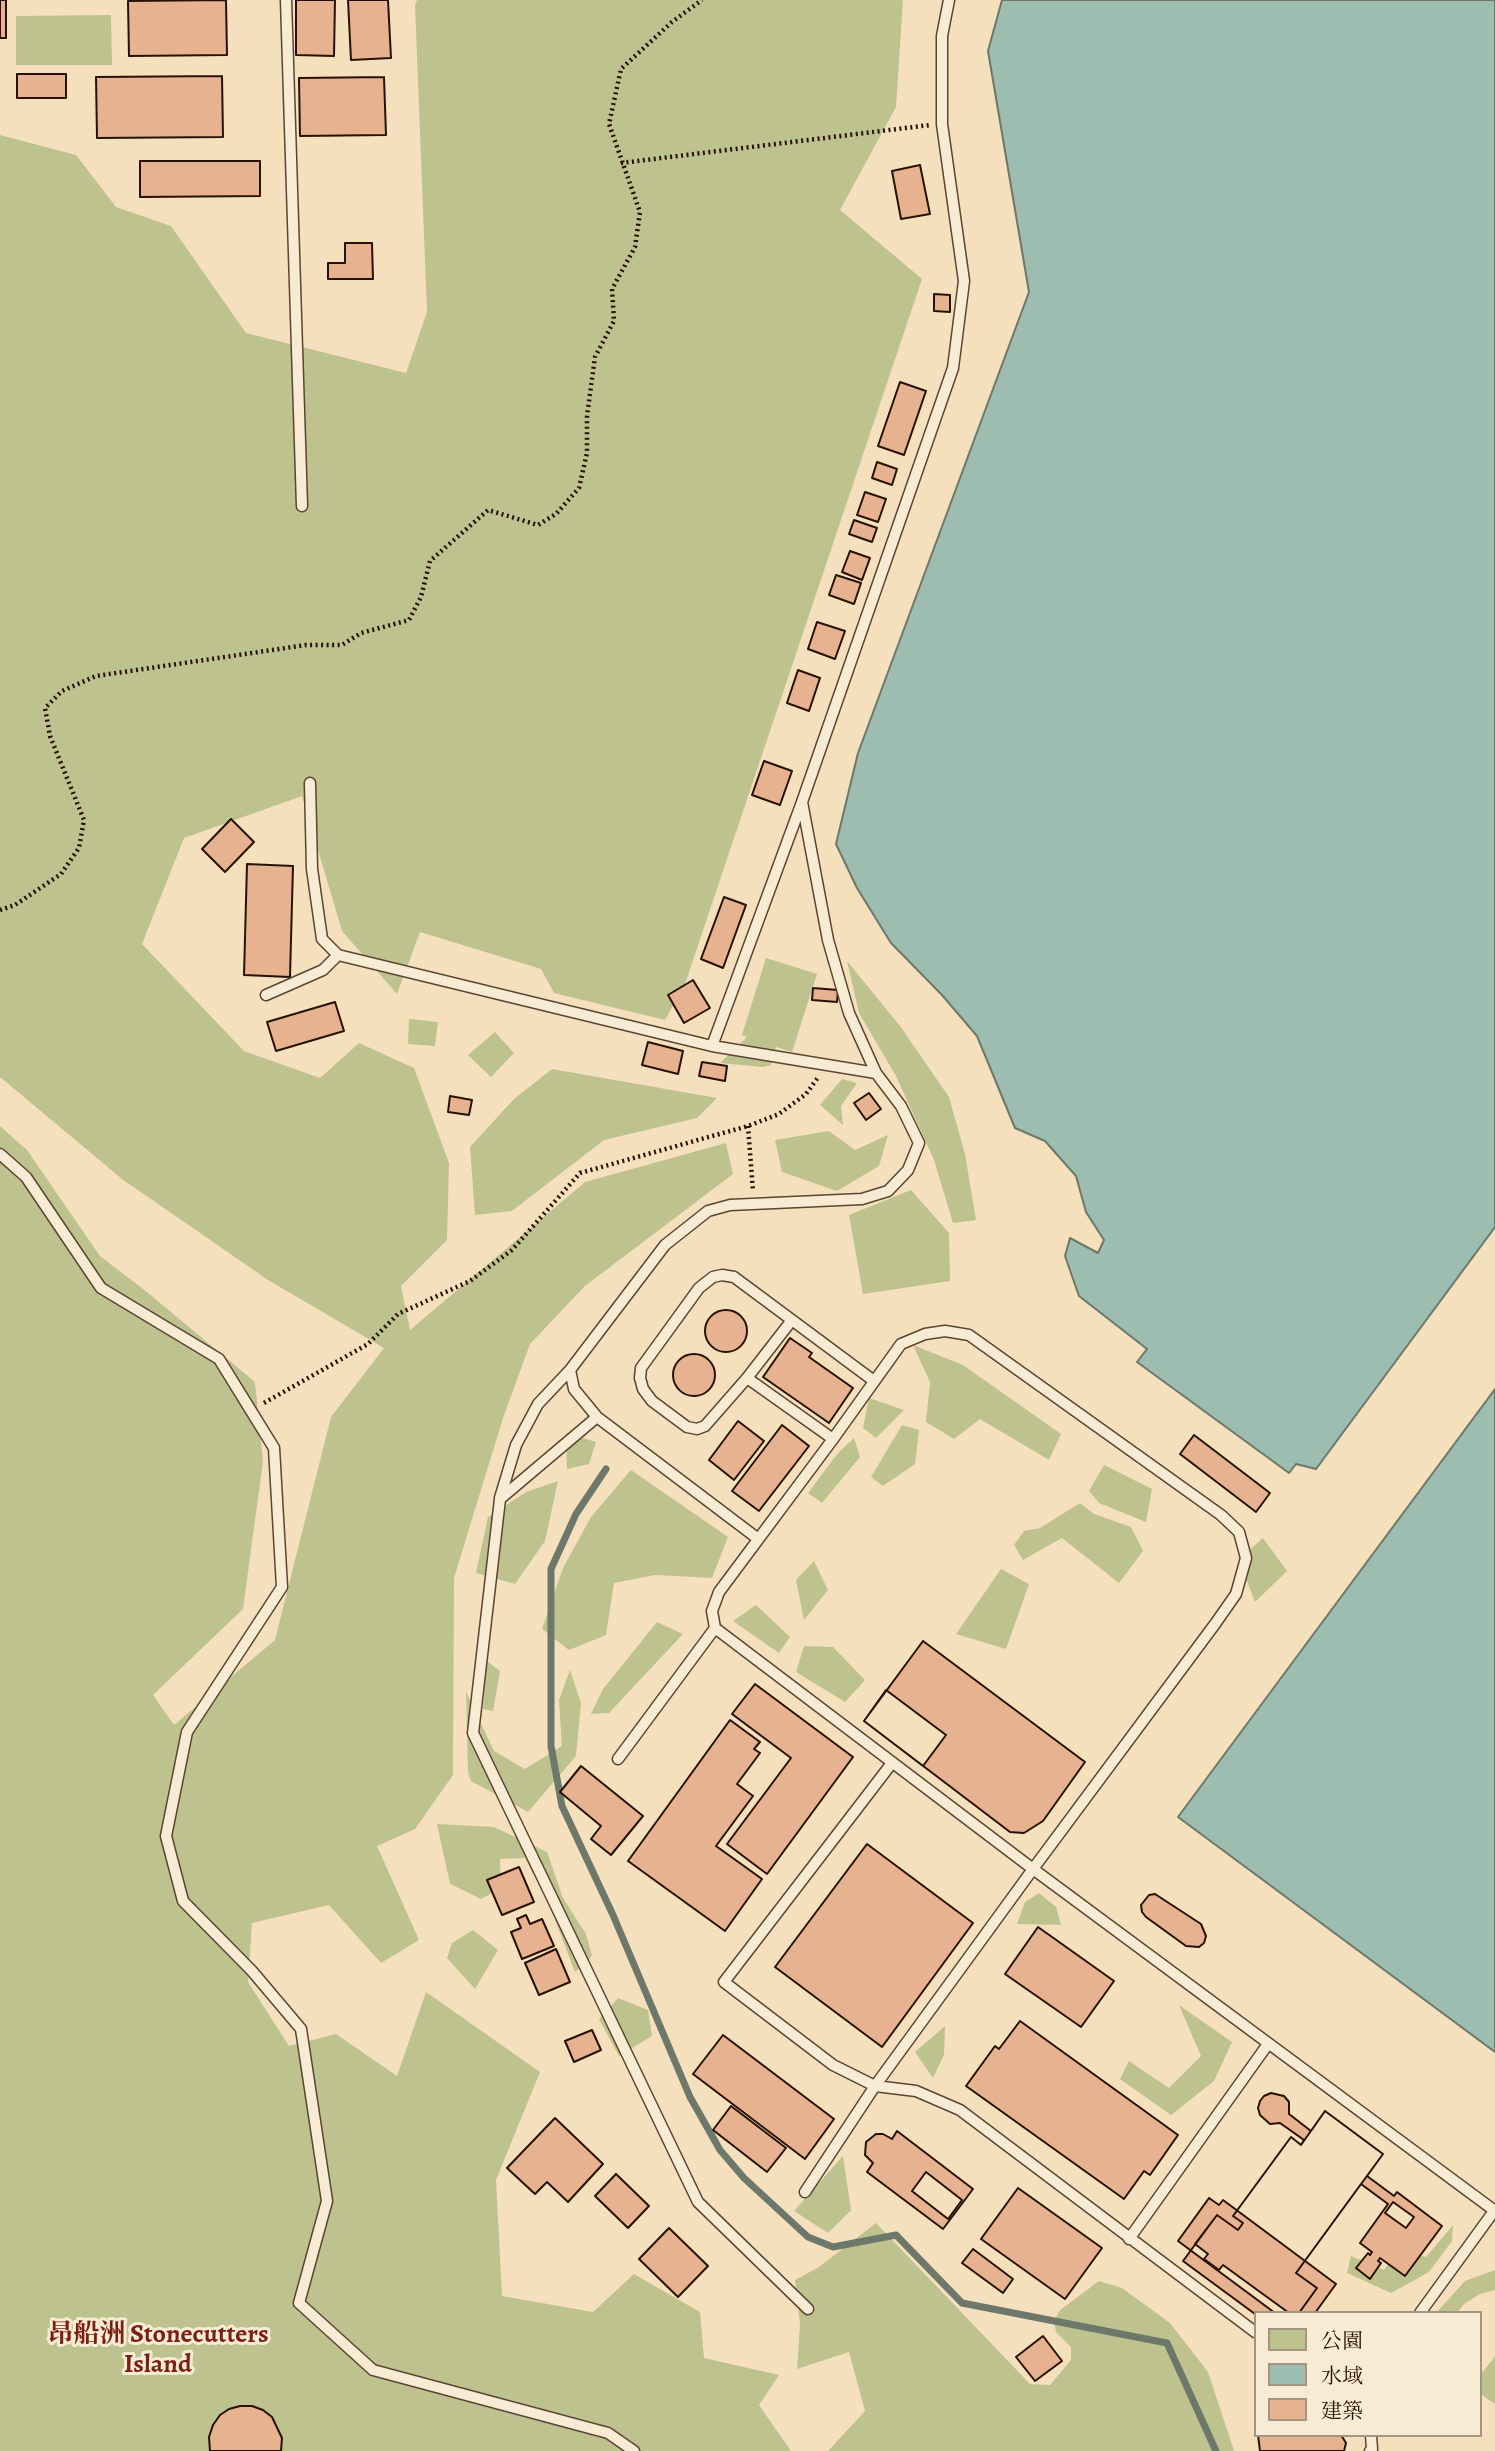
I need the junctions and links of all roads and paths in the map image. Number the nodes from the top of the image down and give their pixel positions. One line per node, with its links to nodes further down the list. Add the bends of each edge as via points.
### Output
1 (286, 0): 6 (lane)
2 (702, 0): 5 (path, via 621,69 609,124)
3 (949, 0): 4 (lane, via 942,36)
4 (942, 124): 5 (path); 8 (lane, via 964,281 953,368)
5 (621, 163): 9 (path, via 640,212 635,247 612,289 614,321 595,357 587,453 579,488 556,514 538,525 488,510 430,561 410,620 361,633 342,645 306,645 96,676 62,691 45,708 50,736 84,820 79,848 61,874)
6 (302, 506)
7 (310, 783): 10 (lane, via 312,869 322,939)
8 (802, 802): 12 (lane); 14 (lane, via 828,940 849,1013)
9 (0, 910)
10 (338, 955): 11 (lane, via 323,970); 12 (lane)
11 (266, 995)
12 (712, 1046): 13 (lane)
13 (828, 1065): 14 (lane); 15 (path, via 806,1094 779,1115)
14 (876, 1073): 17 (lane, via 901,1106 919,1143 908,1170 888,1191 862,1199)
15 (748, 1126): 17 (path); 22 (path, via 580,1173 512,1250 470,1281 398,1314 368,1344)
16 (0, 1154): 22 (lane, via 26,1177 101,1289 219,1359)
17 (753, 1203): 19 (lane, via 708,1212 665,1245)
18 (792, 1320): 20 (lane); 20 (lane, via 734,1277 713,1277 699,1288 641,1368 639,1378 652,1401 697,1430 715,1418); 21 (lane)
19 (569, 1370): 23 (lane, via 574,1389); 25 (lane, via 538,1404 516,1445)
20 (747, 1378): 24 (lane)
21 (874, 1381): 24 (lane); 30 (lane, via 901,1344 945,1331 970,1335 1239,1532 1245,1558 1236,1594)
22 (251, 1410): 39 (lane, via 274,1448 282,1587 187,1732 166,1836 183,1901 301,2029 327,2202 299,2303 373,2370 608,2433)
23 (597, 1418): 25 (lane); 26 (lane)
24 (834, 1438): 26 (lane)
25 (500, 1499): 36 (lane, via 473,1733 698,2202)
26 (757, 1538): 27 (lane, via 719,1592 712,1611)
27 (715, 1628): 28 (lane); 29 (lane)
28 (618, 1759)
29 (892, 1763): 30 (lane); 32 (lane, via 724,1982 833,2065)
30 (1033, 1869): 31 (lane); 32 (lane)
31 (1268, 2044): 34 (lane); 35 (lane)
32 (875, 2086): 33 (lane); 35 (lane, via 916,2091 960,2110)
33 (804, 2192)
34 (1495, 2211): 37 (lane)
35 (1129, 2239): 38 (lane)
36 (808, 2309)
37 (1420, 2311)
38 (1254, 2331)
39 (634, 2451)

